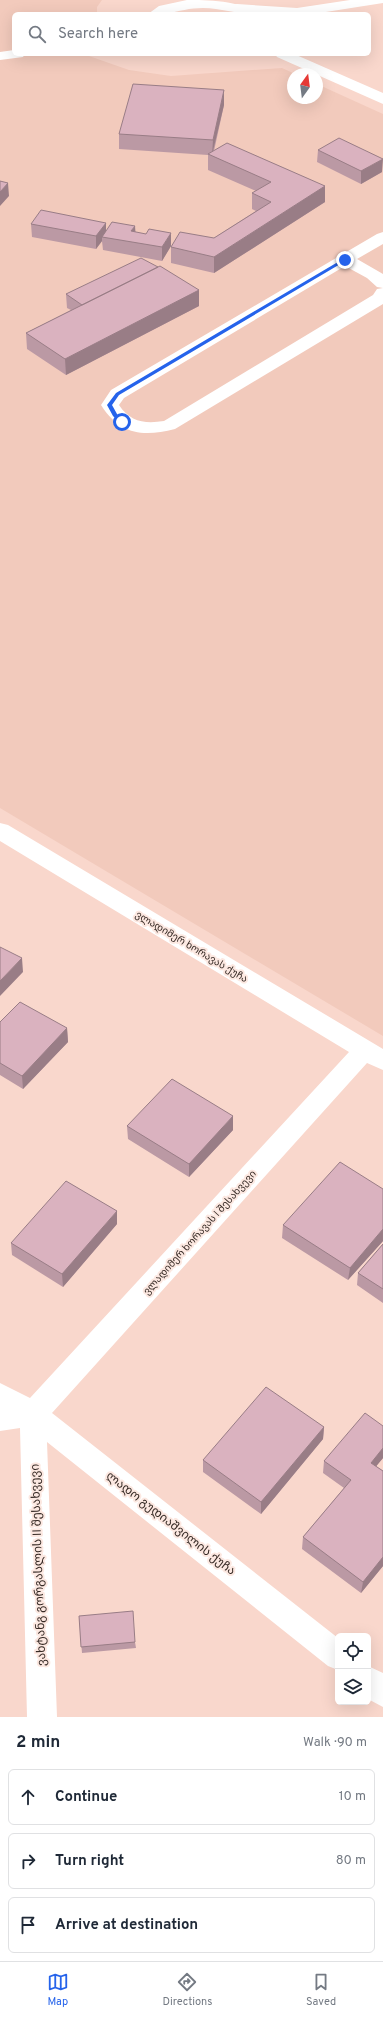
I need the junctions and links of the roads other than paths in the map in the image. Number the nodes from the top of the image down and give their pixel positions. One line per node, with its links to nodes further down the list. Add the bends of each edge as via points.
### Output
1 (379, 0): 6 (street)
2 (185, 1): 3 (street, via 209,1); 4 (street, via 170,5)
3 (238, 7): 5 (street)
4 (158, 12)
5 (286, 12)
6 (301, 12)
7 (12, 55): 8 (street)
8 (0, 56)
9 (286, 56): 10 (street)
10 (383, 99)
11 (383, 237): 12 (street)
12 (345, 260): 13 (street, via 373,274); 14 (street, via 117,394 110,405 115,415 122,422 135,427 150,429 169,425 379,299)
13 (383, 283)
14 (383, 294)
15 (0, 832): 16 (street, ვლადიმერ ხორავას ქუჩა)
16 (374, 1056): 18 (street, ვლადიმერ ხორავას I შესახვევი)
17 (0, 1395): 18 (street, ლადო გუდიაშვილის ქუჩა)
18 (33, 1414): 19 (street); 20 (street, ლადო გუდიაშვილის ქუჩა); 23 (street, ვახტანგ გორგასლის II შესახვევი)
19 (0, 1419)
20 (335, 1654)
21 (371, 1682): 22 (street)
22 (383, 1692)
23 (42, 1717)

